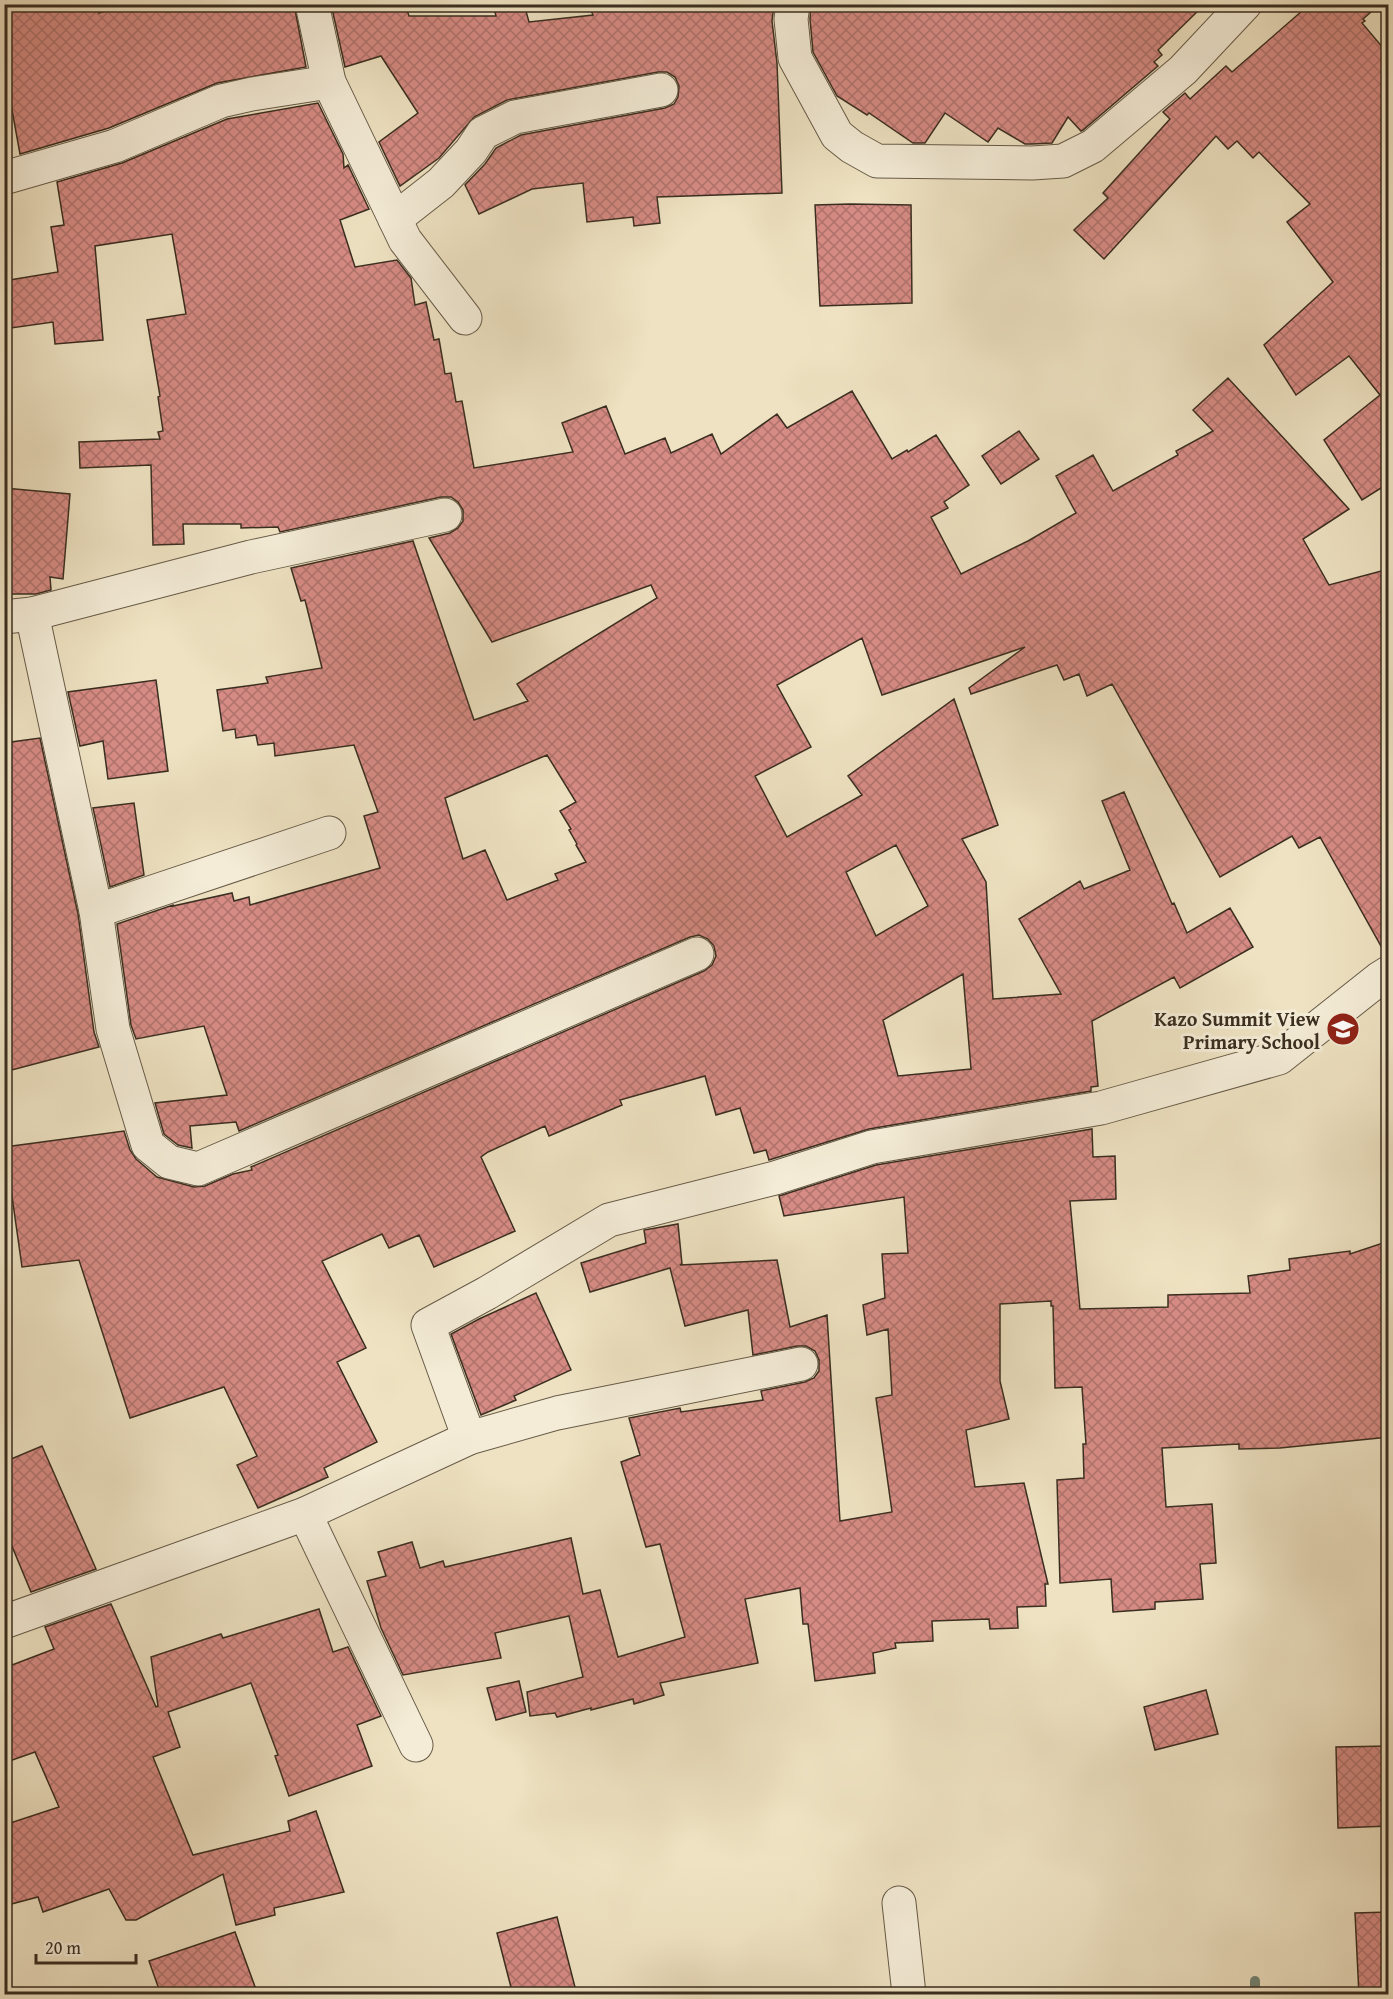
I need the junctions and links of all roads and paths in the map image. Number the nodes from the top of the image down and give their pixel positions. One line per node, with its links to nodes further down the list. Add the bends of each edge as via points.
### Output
1 (312, 4): 4 (street)
2 (794, 4): 3 (street, via 791,19 795,58 837,135 852,147 878,161 1020,162 1064,161 1093,146 1183,70)
3 (1245, 4)
4 (329, 82): 6 (street, via 220,101 115,146); 7 (street)
5 (661, 90): 7 (street, via 515,117 498,124 483,133 441,183)
6 (4, 178)
7 (395, 219): 8 (street, via 405,240)
8 (465, 318)
9 (445, 515): 10 (street)
10 (18, 615): 12 (street)
11 (329, 833): 12 (street)
12 (96, 911): 13 (street, via 113,1029 148,1145 169,1162 198,1169)
13 (697, 954)
14 (1389, 973): 16 (street, via 1279,1058 1101,1108 872,1147 775,1178 609,1220 428,1325)
15 (801, 1364): 16 (street, via 557,1413)
16 (469, 1438): 17 (street)
17 (304, 1514): 18 (street); 19 (street)
18 (4, 1622)
19 (416, 1745)
20 (899, 1903): 21 (street)
21 (909, 1995)

